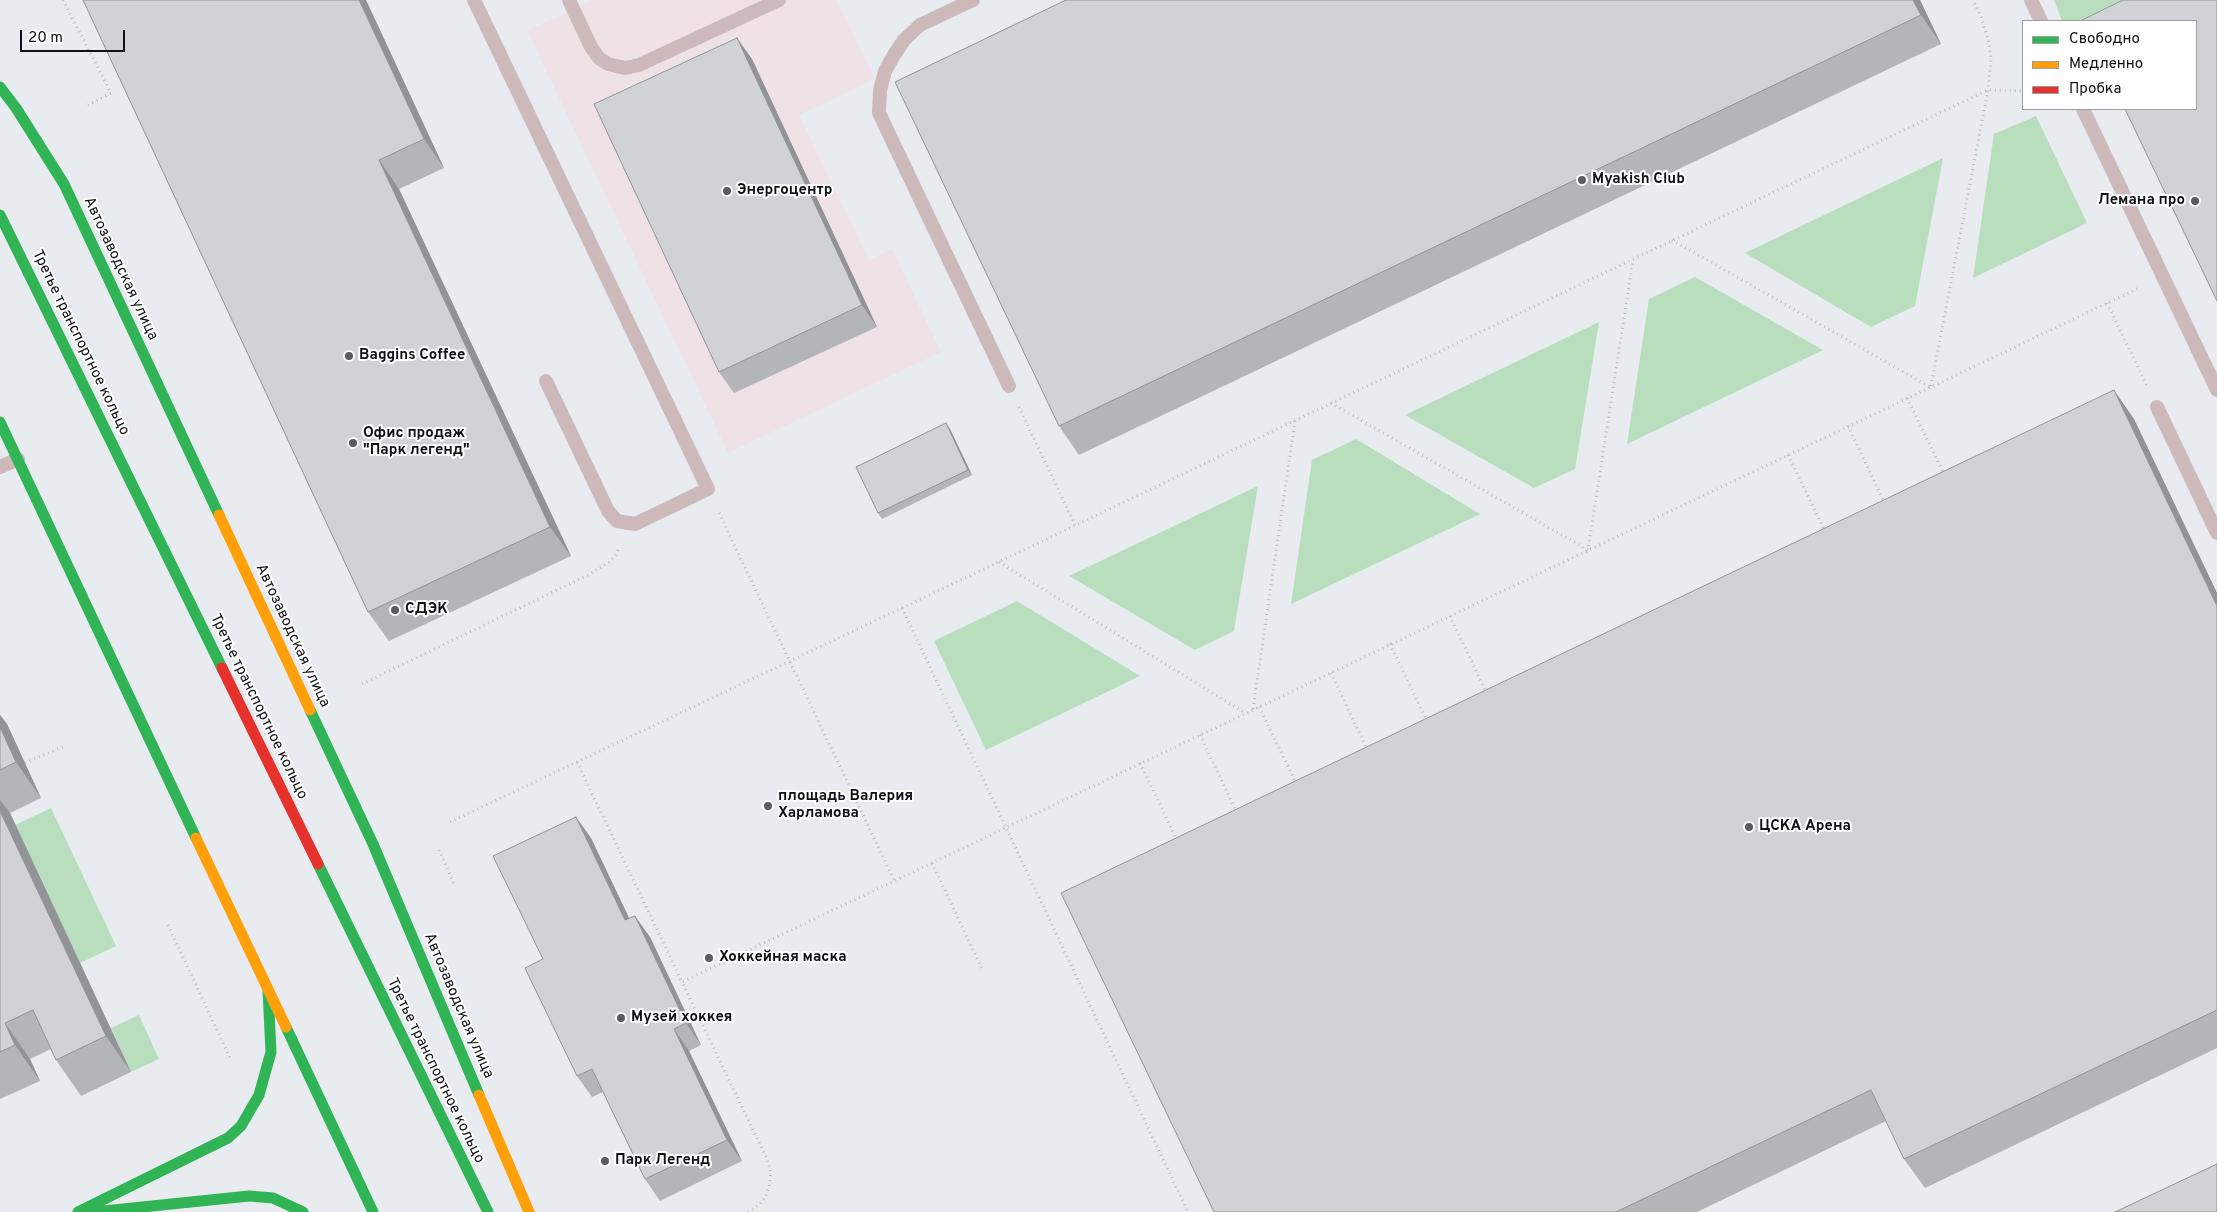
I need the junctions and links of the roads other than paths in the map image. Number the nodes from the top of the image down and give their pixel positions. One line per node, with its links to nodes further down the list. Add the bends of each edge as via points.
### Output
1 (474, 0): 10 (lane, via 708,490 635,524 617,521 608,511)
2 (569, 0): 3 (lane, via 599,58 625,68 639,65)
3 (779, 0)
4 (973, 0): 11 (lane, via 920,25 904,40 885,71 879,113)
5 (2030, 0): 6 (lane)
6 (2040, 20)
7 (0, 87): 24 (main road, Автозаводская улица, via 64,184 373,844)
8 (2083, 110): 12 (lane)
9 (0, 215): 23 (main road, Третье транспортное кольцо)
10 (546, 381)
11 (1009, 386)
12 (2217, 390)
13 (2157, 406): 17 (lane)
14 (0, 422): 15 (main road)
15 (18, 459): 16 (lane); 18 (main road)
16 (0, 468)
17 (2217, 533)
18 (268, 990): 19 (main road, via 271,1052 259,1095 241,1126 228,1138); 22 (main road)
19 (78, 1212)
20 (90, 1212): 21 (main road, via 249,1196 273,1198)
21 (303, 1212)
22 (373, 1212)
23 (488, 1212)
24 (529, 1212)

